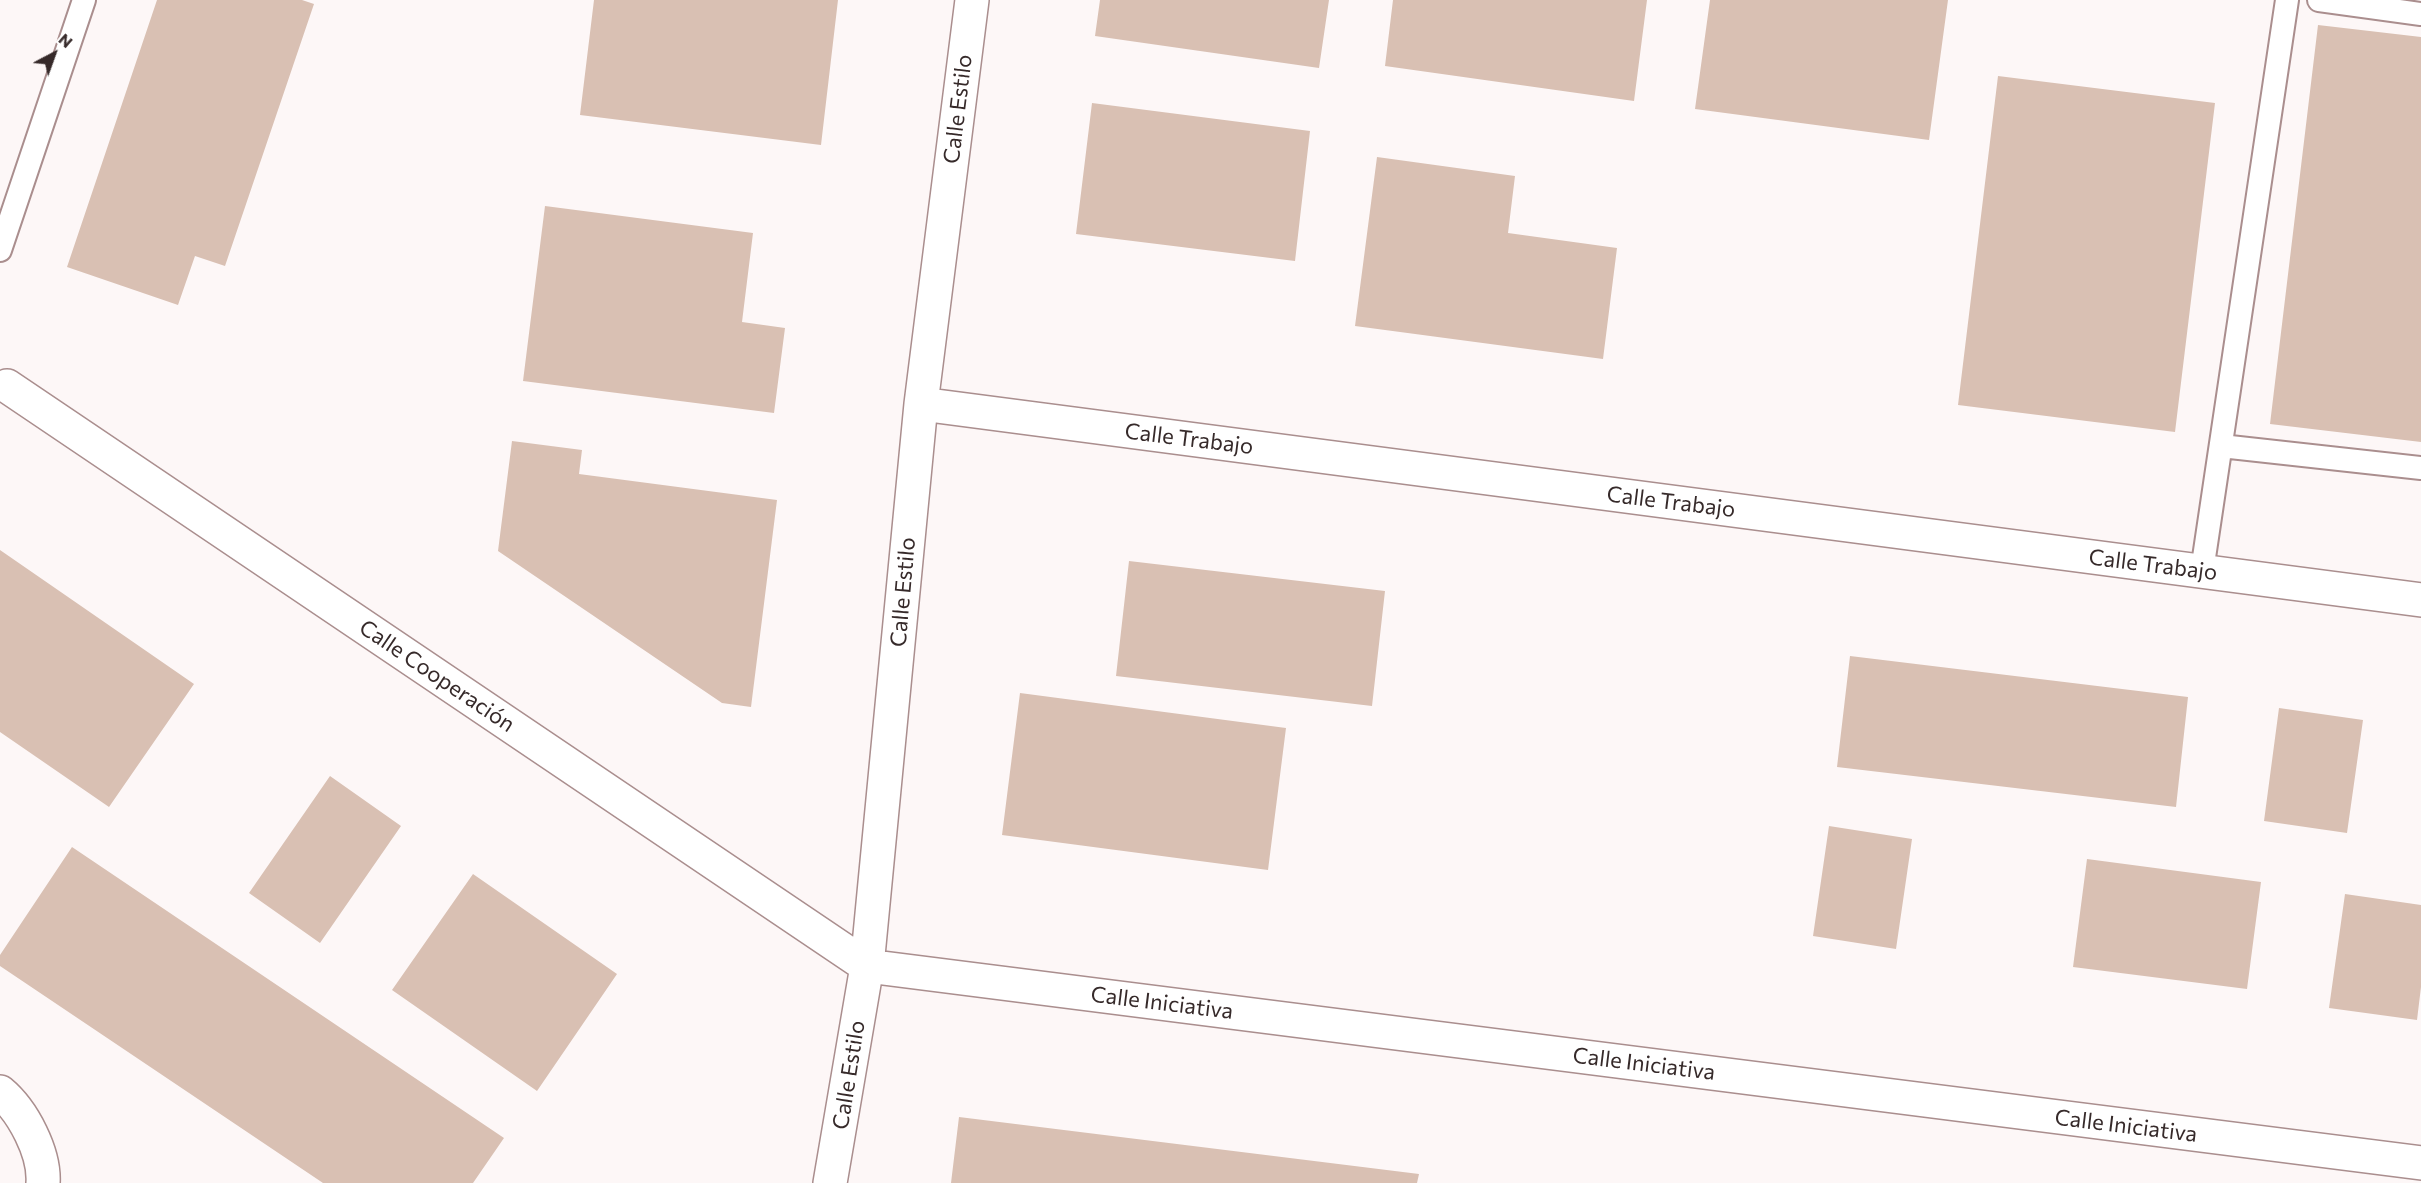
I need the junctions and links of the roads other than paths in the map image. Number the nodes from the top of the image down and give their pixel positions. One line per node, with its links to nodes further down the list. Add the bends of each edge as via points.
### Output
1 (84, 0): 6 (lane)
2 (972, 0): 8 (street, Calle Estilo)
3 (2287, 0): 9 (lane)
4 (2319, 0): 5 (lane)
5 (2421, 15)
6 (0, 250)
7 (7, 386): 13 (street, Calle Cooperación)
8 (921, 404): 11 (street, Calle Trabajo); 13 (street, Calle Estilo)
9 (2221, 446): 10 (lane); 11 (lane)
10 (2421, 468)
11 (2202, 571): 12 (street, Calle Trabajo)
12 (2421, 600)
13 (867, 966): 15 (street, Calle Iniciativa); 17 (street, Calle Estilo)
14 (0, 1092): 16 (street, via 11,1101 33,1136)
15 (2421, 1163)
16 (47, 1181)
17 (830, 1183)

